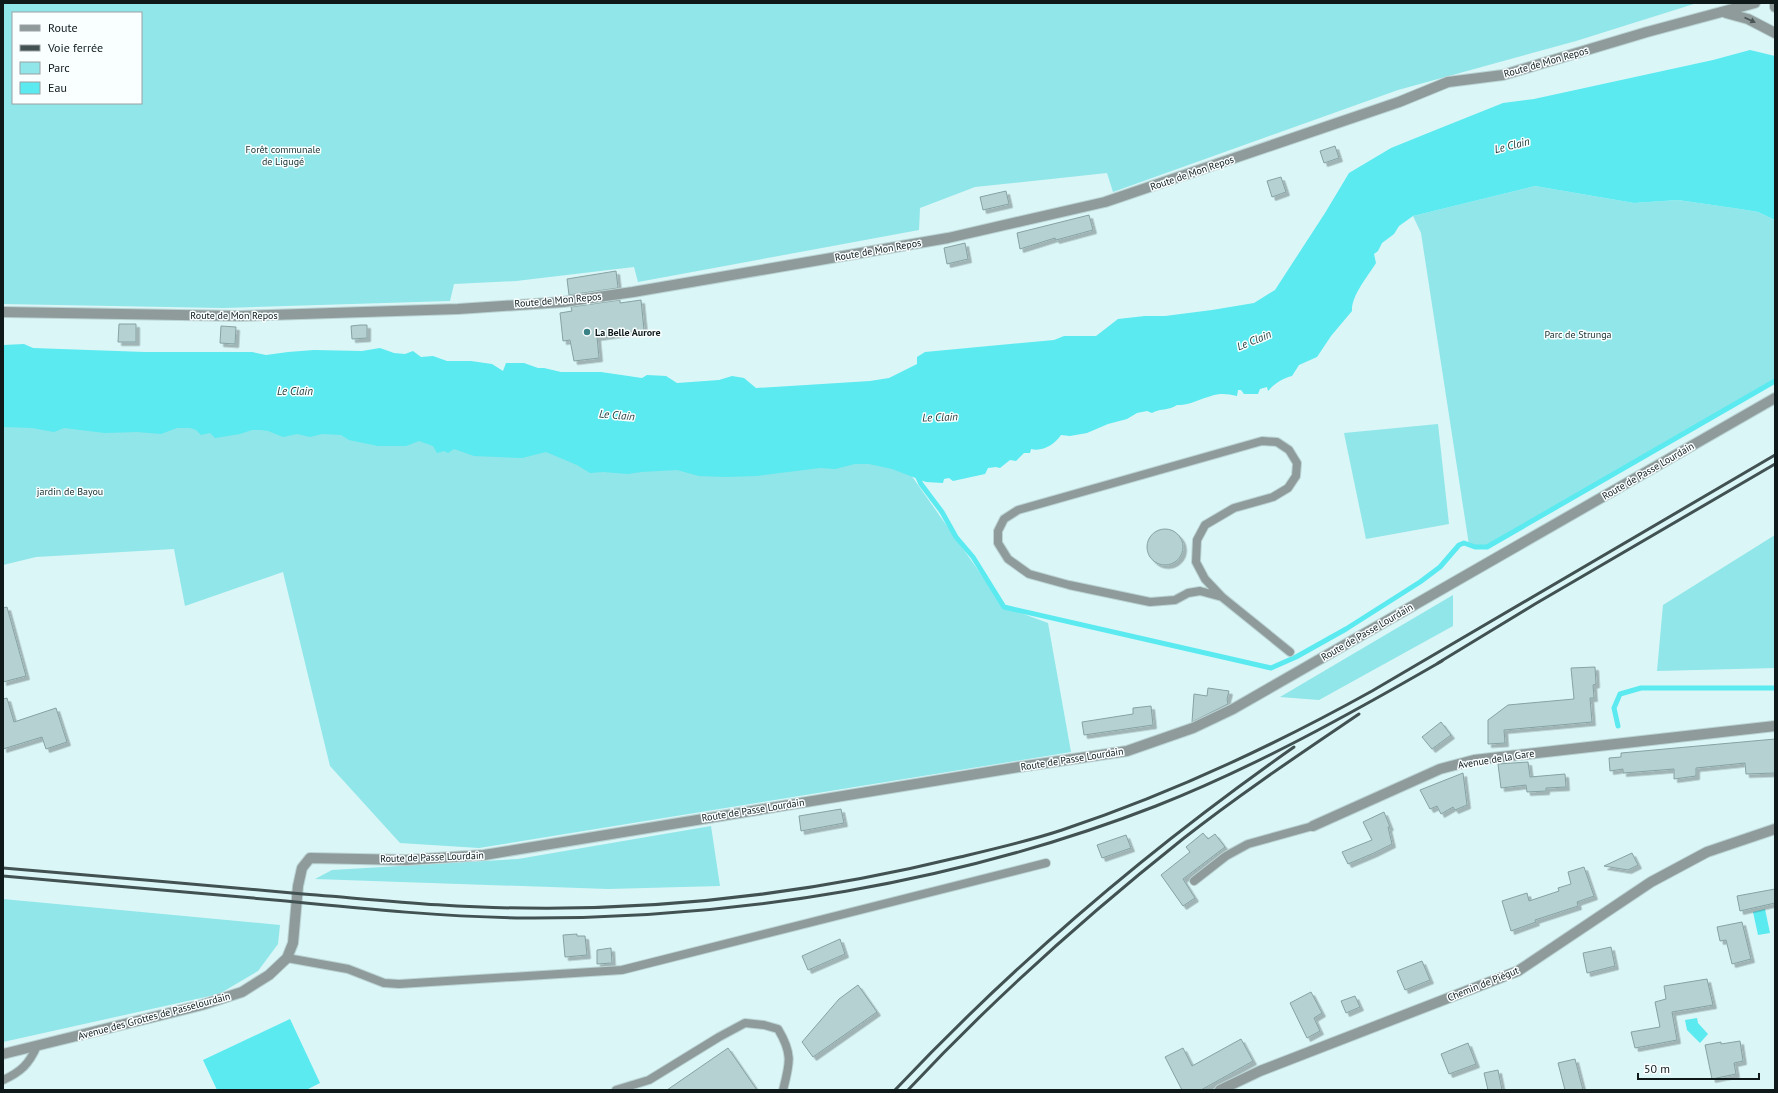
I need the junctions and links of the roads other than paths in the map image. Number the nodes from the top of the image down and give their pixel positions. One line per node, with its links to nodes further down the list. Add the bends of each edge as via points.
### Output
1 (1754, 3): 4 (street, Route de Mon Repos)
2 (1774, 3): 3 (street)
3 (1775, 7)
4 (1722, 13): 5 (street, one-way to 5, via 1748,19); 6 (street, Route de Mon Repos, via 1647,32 1503,75 1448,82 1399,102 1105,202 948,238 562,302 240,316)
5 (1775, 33)
6 (3, 312)
7 (1775, 398): 13 (street, Route de Passe Lourdain, via 1233,709 1193,728 1127,751 484,855 406,860)
8 (1222, 597): 8 (lane, via 1200,591 1188,593 1175,600 1150,602 1029,574 1008,559 998,544 998,531 1004,519 1018,510 1262,441 1277,442 1289,450 1297,463 1296,476 1288,488 1274,497 1234,508 1205,525 1197,540 1196,562 1204,579); 9 (lane)
9 (1290, 652)
10 (1775, 726): 11 (street, Avenue de la Gare, via 1474,760 1440,769)
11 (1313, 826): 15 (lane, Avenue de la Gare, via 1248,844 1226,856)
12 (1775, 828): 22 (street, Chemin de Piégut, via 1707,852 1651,882 1518,971 1260,1071)
13 (310, 858): 16 (street, Avenue des Grottes de Passelourdain, via 302,868 293,943)
14 (1046, 863): 16 (lane, via 622,970 392,984 348,968)
15 (1194, 881)
16 (287, 958): 17 (street, Avenue des Grottes de Passelourdain, via 269,975 242,992 202,1005)
17 (38, 1046): 18 (street, Avenue des Grottes de Passelourdain); 19 (lane, via 27,1065 15,1075)
18 (3, 1054)
19 (3, 1080)
20 (616, 1090): 21 (lane, via 649,1080 745,1023 778,1029 790,1060)
21 (783, 1090)
22 (1220, 1090)

